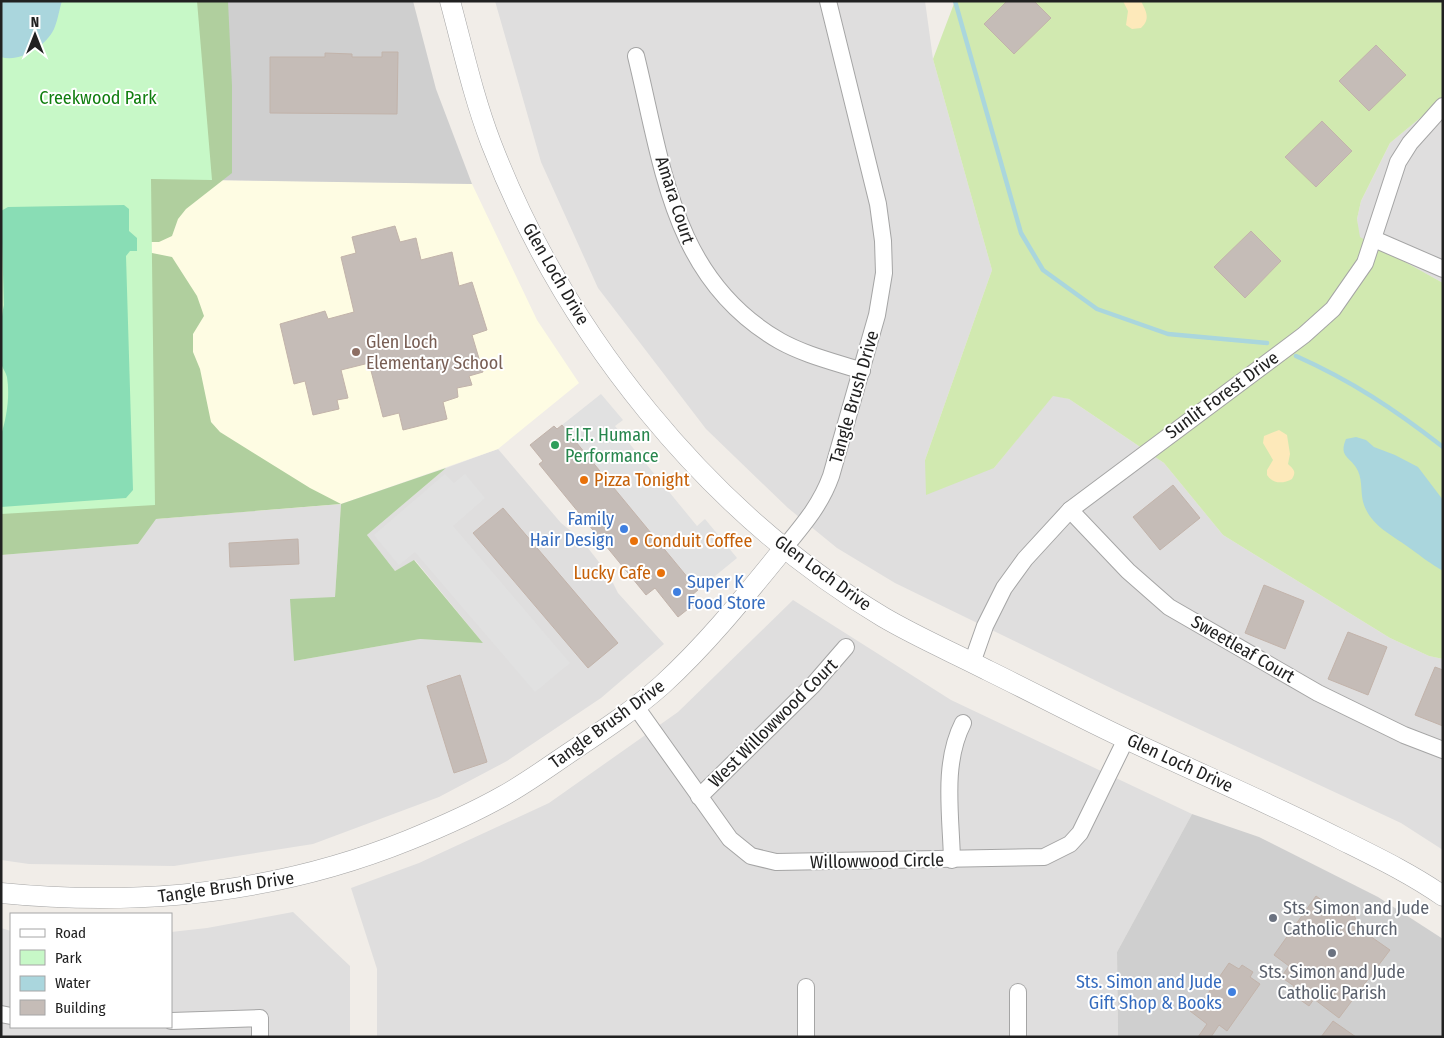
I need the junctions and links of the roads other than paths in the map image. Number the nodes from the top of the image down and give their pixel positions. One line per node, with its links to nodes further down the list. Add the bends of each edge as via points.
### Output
1 (450, 1): 9 (street, Glen Loch Drive, via 467,74 491,143 535,242 579,319 646,408 698,469)
2 (828, 1): 7 (street, Tangle Brush Drive, via 878,204 883,241 884,273 878,315)
3 (636, 56): 7 (street, Amara Court, via 680,225 707,276 753,324 782,342)
4 (1443, 106): 5 (street, Sunlit Forest Drive, via 1410,143 1398,162)
5 (1374, 239): 6 (street); 8 (street, Sunlit Forest Drive, via 1365,263 1333,309 1304,335)
6 (1443, 269)
7 (862, 371): 9 (street, Tangle Brush Drive, via 824,495)
8 (1070, 510): 11 (street, Sunlit Forest Drive, via 1024,559 1004,588); 15 (street, Sweetleaf Court, via 1128,571 1169,607 1318,693 1404,735)
9 (785, 547): 11 (street, Glen Loch Drive, via 844,592 883,616); 12 (street, Tangle Brush Drive, via 707,642)
10 (846, 647): 16 (street, West Willowwood Court, via 813,685)
11 (972, 662): 14 (street, Glen Loch Drive)
12 (636, 707): 16 (street, Willowwood Circle); 18 (street, Tangle Brush Drive, via 537,775 475,810 375,854 301,876 259,886 126,899 46,898)
13 (963, 723): 17 (street, via 956,736 950,766)
14 (1126, 739): 17 (street, Willowwood Circle, via 1090,816 1070,844 1044,858); 19 (street, Glen Loch Drive, via 1306,821 1392,865)
15 (1443, 750)
16 (699, 797): 17 (street, Willowwood Circle, via 730,839 751,856 776,862)
17 (952, 860)
18 (1, 893)
19 (1443, 896)
20 (806, 987): 24 (street)
21 (1018, 992): 25 (street)
22 (172, 1021): 23 (street, via 260,1018)
23 (260, 1037)
24 (806, 1037)
25 (1018, 1037)

